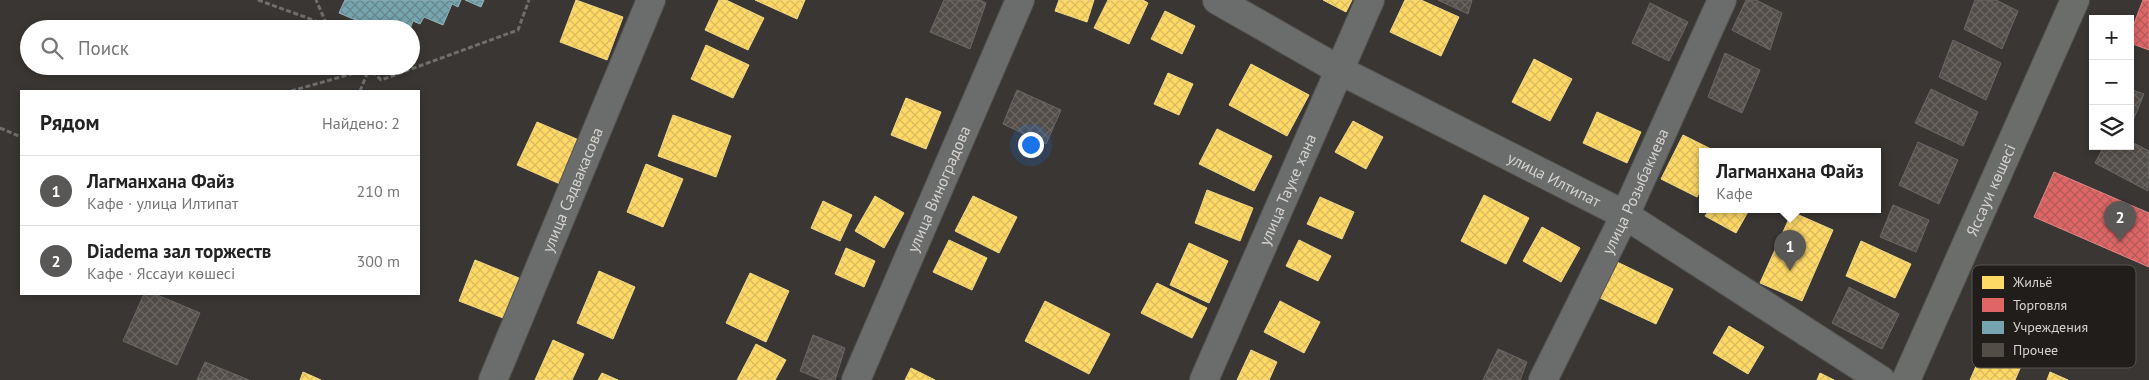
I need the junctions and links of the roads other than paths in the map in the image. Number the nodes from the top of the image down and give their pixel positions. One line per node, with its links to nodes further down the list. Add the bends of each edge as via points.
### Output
1 (651, 0): 9 (street, улица Садвакасова)
2 (1020, 0): 10 (street, улица Виноградова)
3 (1217, 0): 7 (street, улица Илтипат)
4 (1370, 0): 7 (street, улица Тауке хана)
5 (1722, 0): 8 (street, улица Розыбакиева)
6 (2075, 0): 14 (main road, Яссауи көшесі)
7 (1341, 71): 8 (street, улица Илтипат); 11 (street, улица Тауке хана)
8 (1625, 215): 12 (street, улица Розыбакиева); 13 (street, улица Илтипат)
9 (493, 380)
10 (856, 380)
11 (1204, 380)
12 (1543, 380)
13 (1880, 380)
14 (1906, 380)

